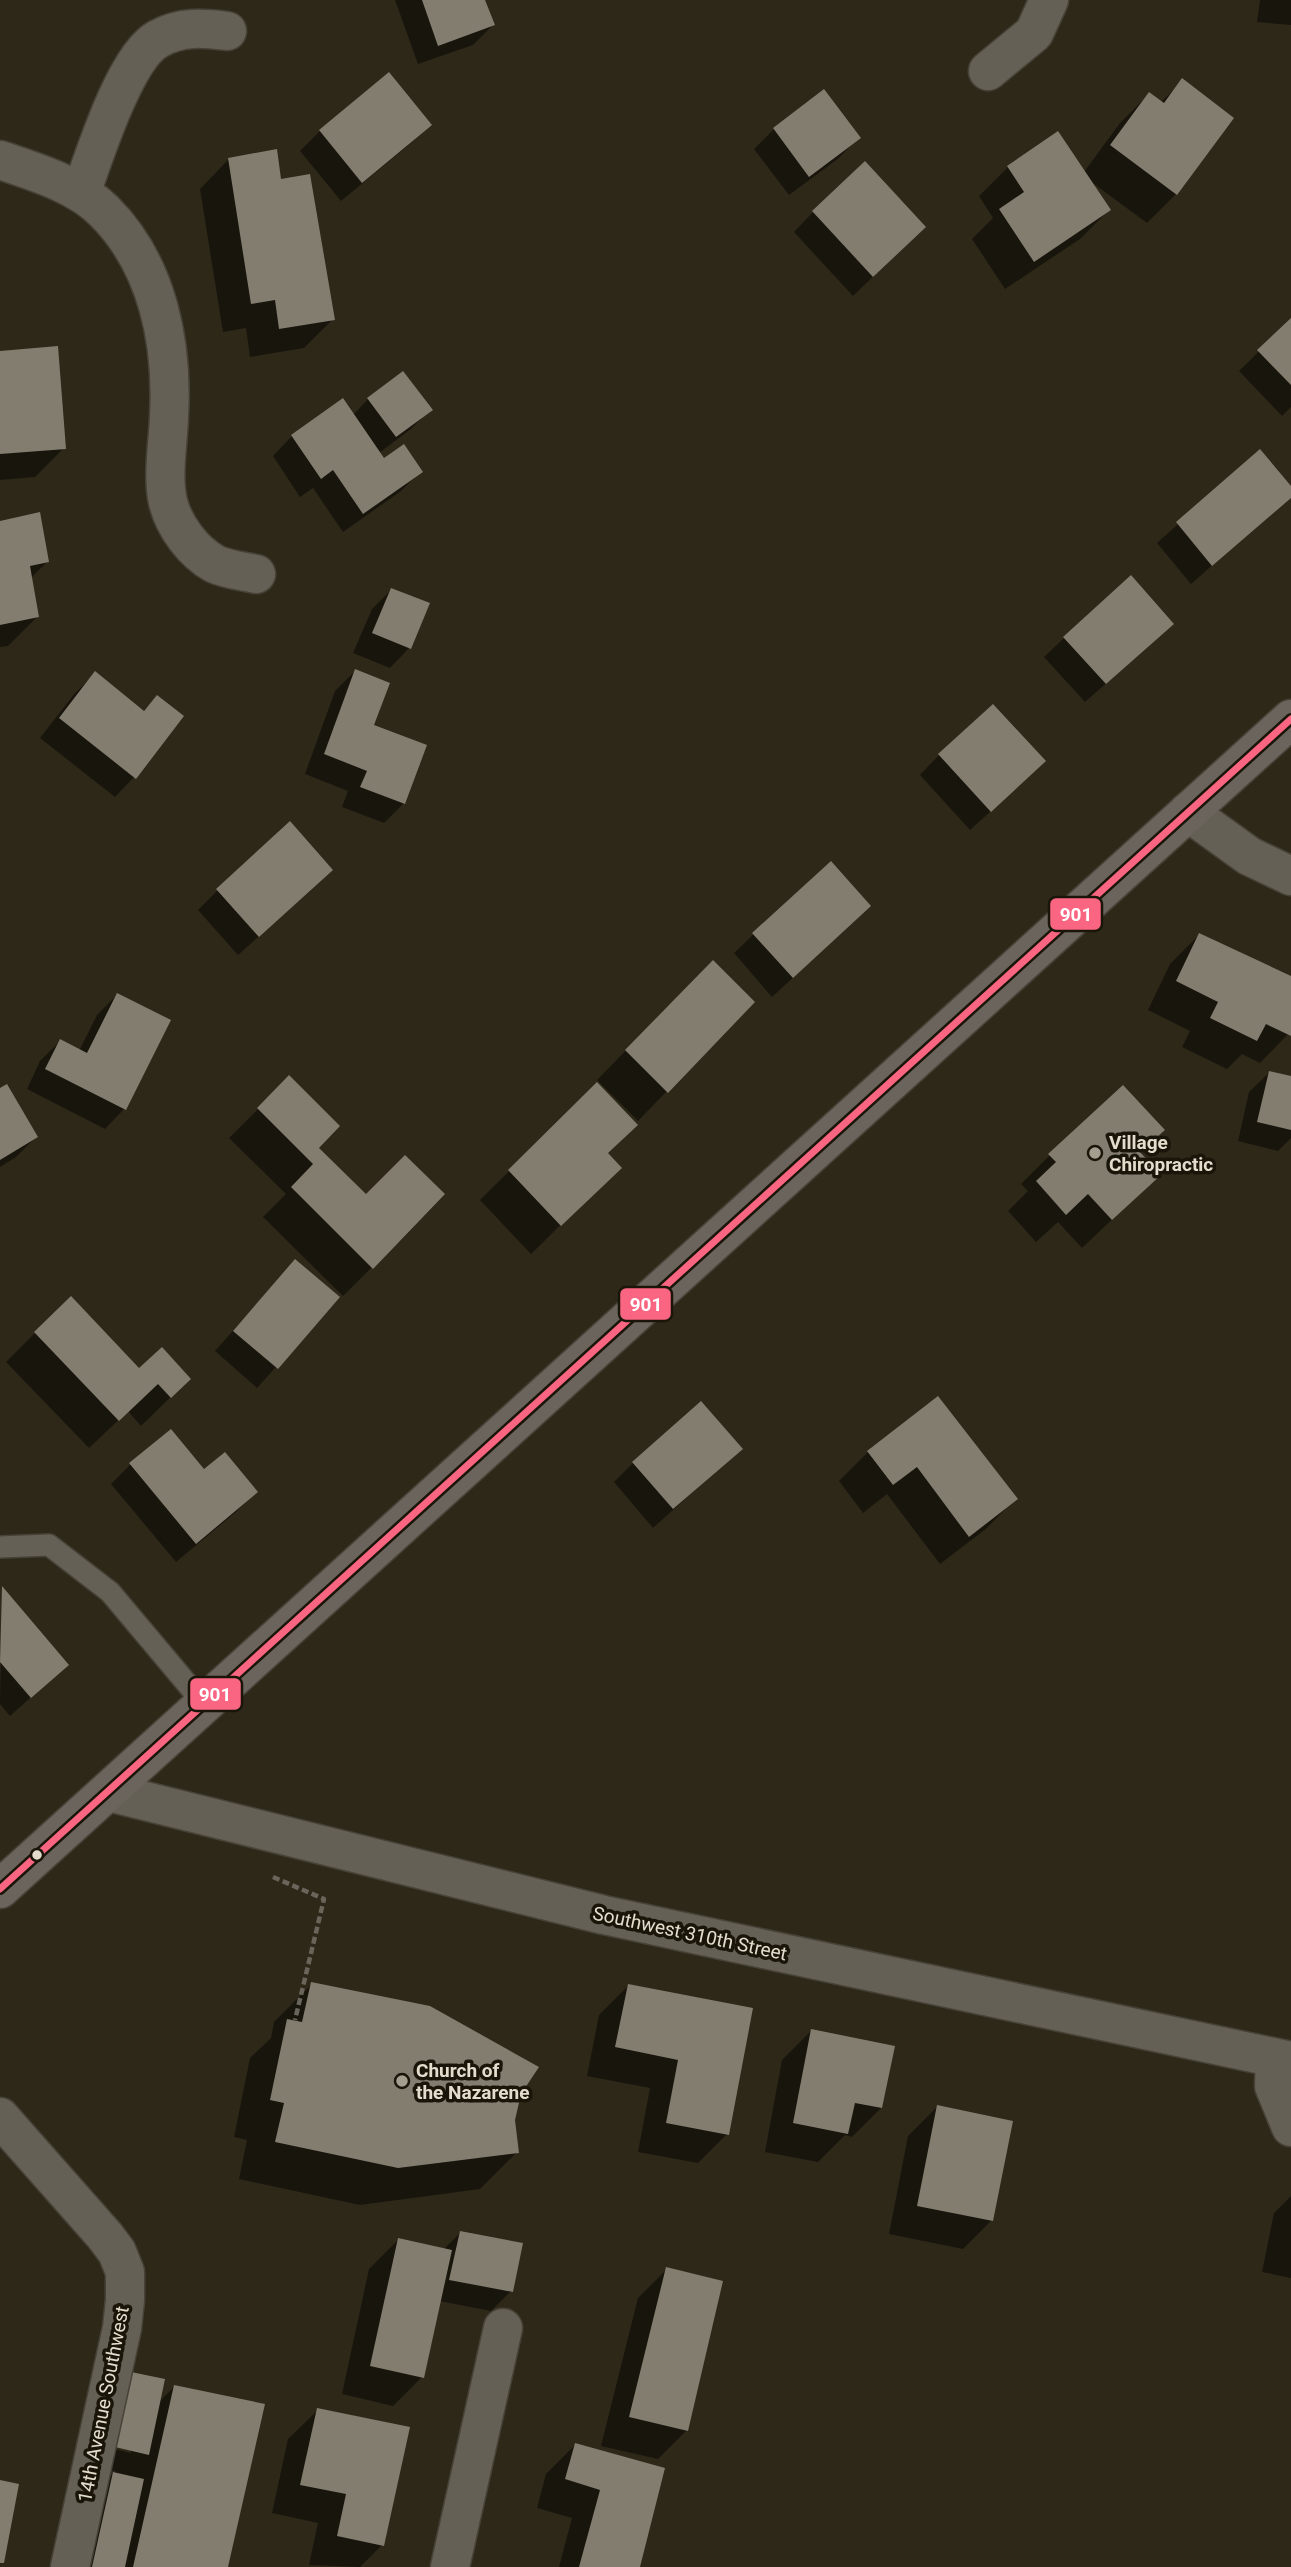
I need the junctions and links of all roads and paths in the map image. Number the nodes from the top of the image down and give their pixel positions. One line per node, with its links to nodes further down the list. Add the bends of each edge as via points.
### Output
1 (1049, 0): 3 (street, via 1034,33)
2 (227, 31): 5 (street, via 197,27 155,40 118,94)
3 (988, 71)
4 (0, 160): 5 (street)
5 (80, 193): 6 (street, via 103,210 135,251 160,312 170,412 168,501 174,516 203,556 227,568)
6 (256, 574)
7 (1291, 719): 8 (main road)
8 (1188, 812): 9 (street, via 1249,856); 11 (main road)
9 (1291, 876)
10 (0, 1547): 11 (lane, via 49,1545 110,1592)
11 (205, 1705): 12 (main road)
12 (109, 1792): 14 (main road); 16 (street, Southwest 310th Street, via 604,1915)
13 (264, 1873): 15 (path, via 324,1899)
14 (0, 1889)
15 (295, 2020)
16 (1283, 2060): 18 (street, Southwest 310th Street, via 1274,2086)
17 (0, 2118): 20 (street, 14th Avenue Southwest, via 106,2236 125,2272 122,2328)
18 (1291, 2127)
19 (503, 2329): 21 (street)
20 (70, 2567)
21 (450, 2567)

